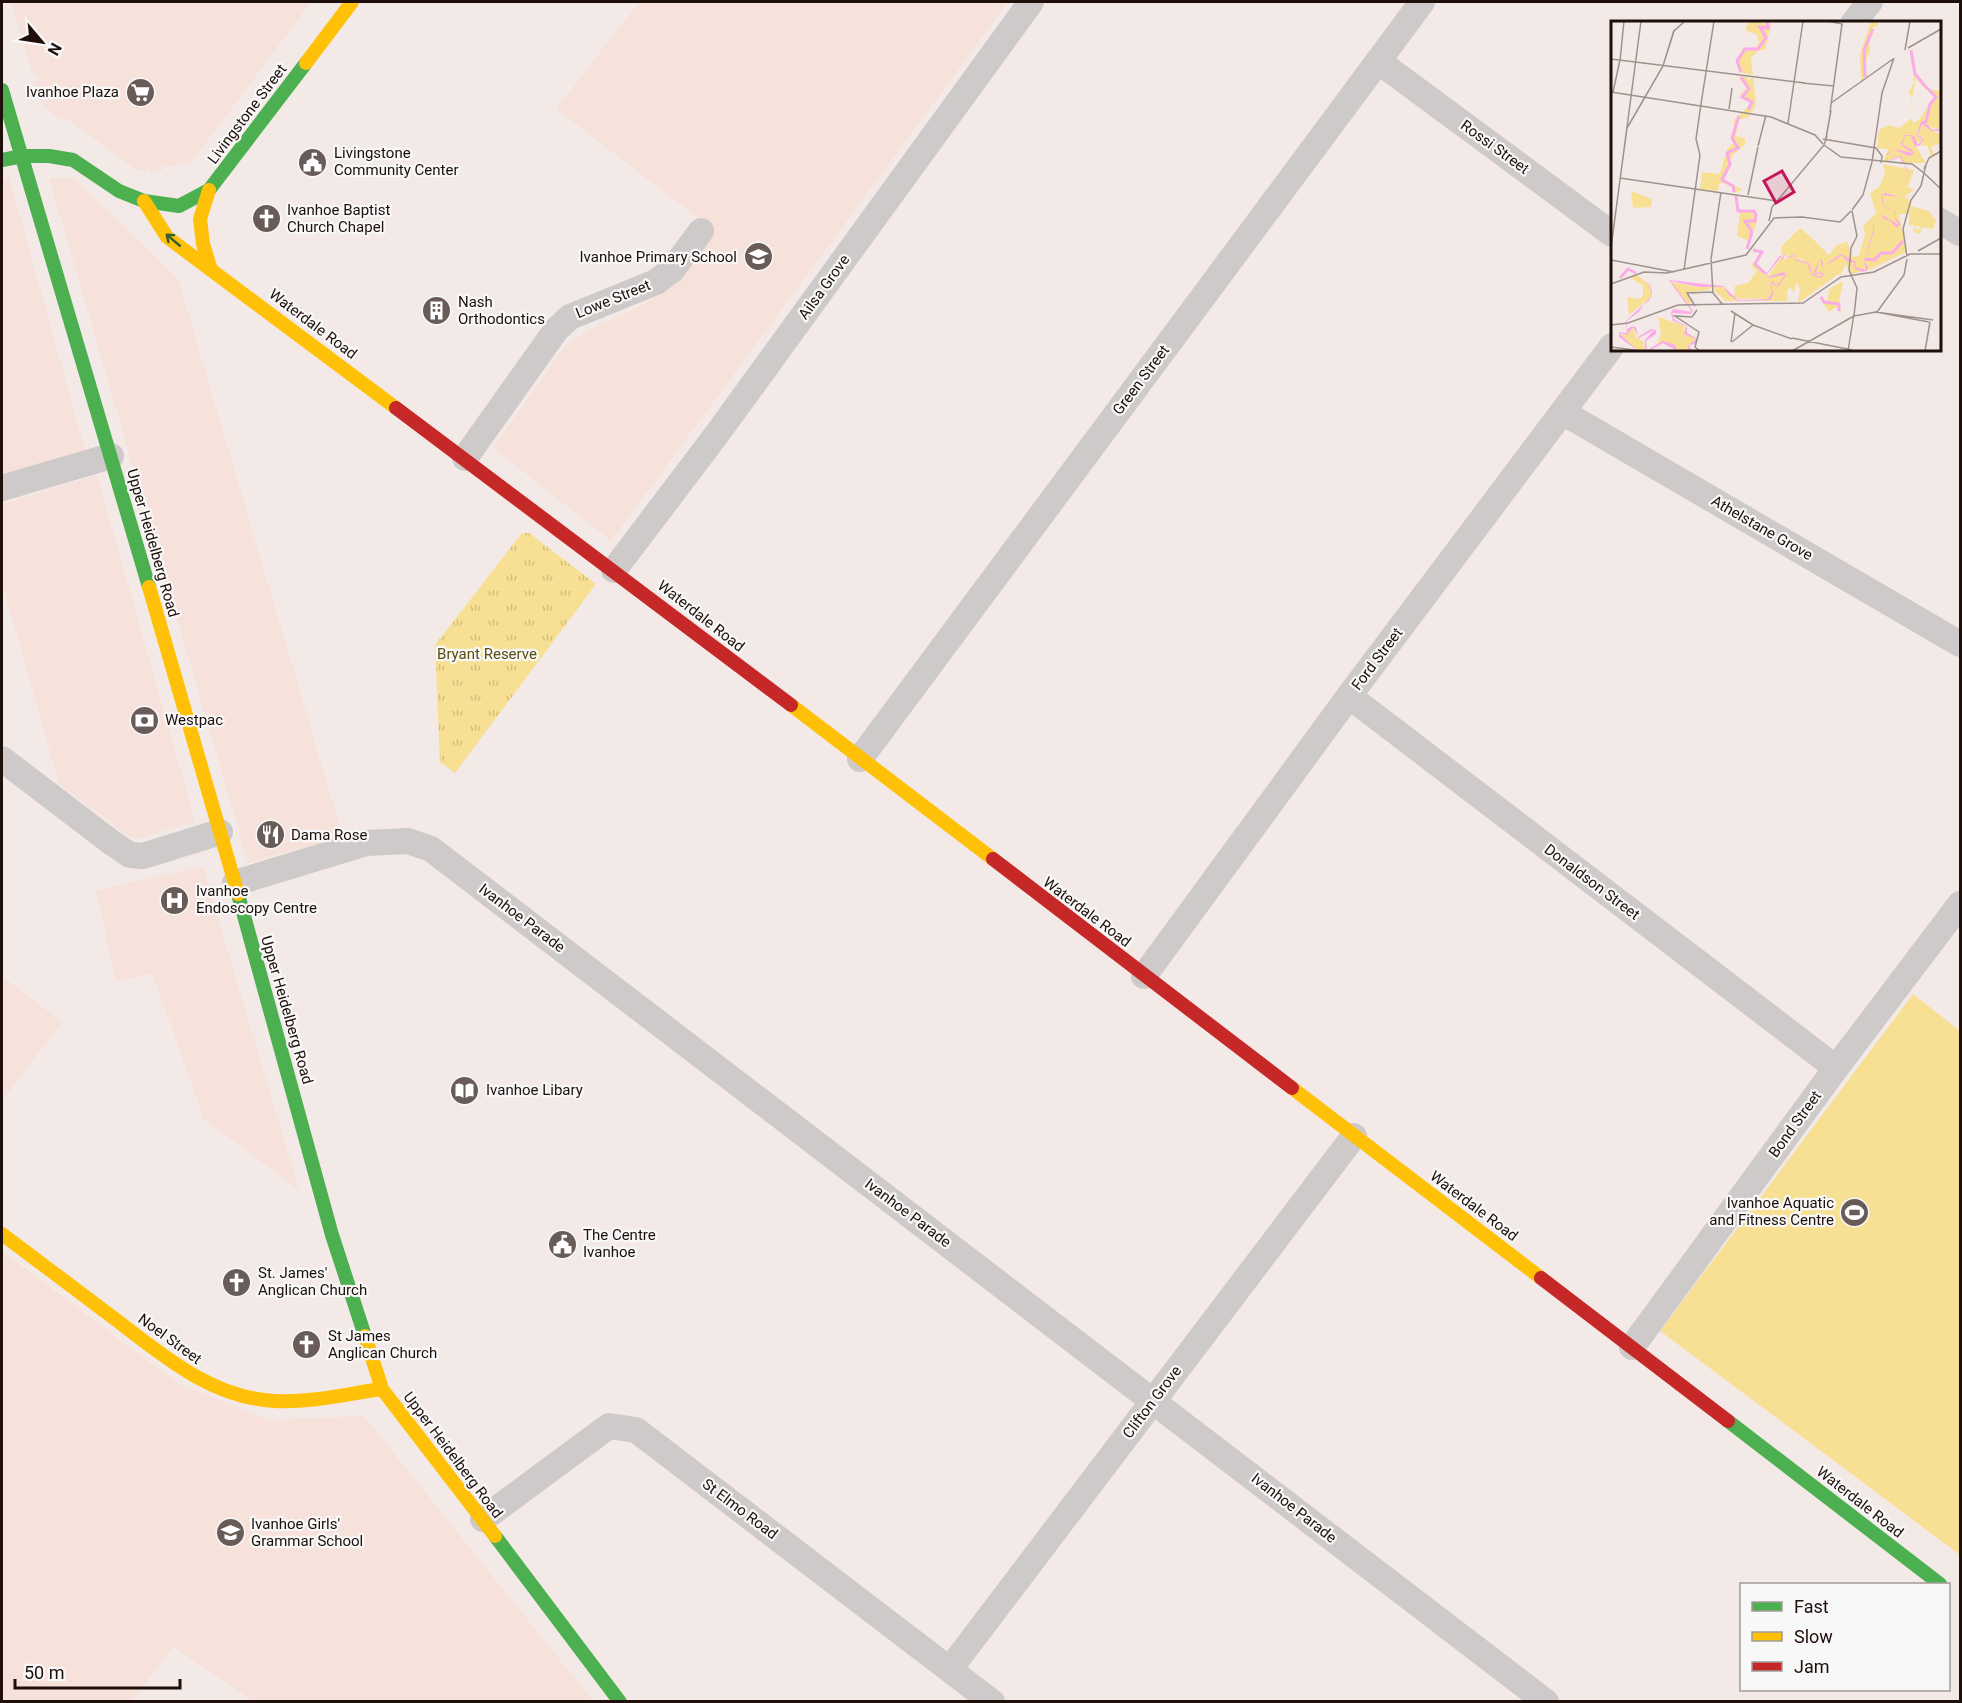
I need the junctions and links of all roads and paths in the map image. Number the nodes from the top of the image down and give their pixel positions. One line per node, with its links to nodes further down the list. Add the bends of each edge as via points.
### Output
1 (352, 2): 10 (street, Livingstone Street)
2 (1031, 2): 22 (street, Ailsa Grove)
3 (1422, 2): 6 (street, Green Street)
4 (1870, 2): 5 (street)
5 (1855, 21)
6 (1378, 61): 14 (street, Rossi Street); 26 (street, Green Street)
7 (2, 90): 8 (street, Upper Heidelberg Road)
8 (23, 156): 9 (street); 11 (street, via 74,160 119,191); 19 (street, Upper Heidelberg Road)
9 (2, 160)
10 (209, 190): 11 (street, Livingstone Street, via 179,206); 16 (street, via 200,219)
11 (144, 201): 16 (street, Waterdale Road, one-way to 11, via 167,237)
12 (1941, 222): 15 (street)
13 (701, 231): 20 (street, Lowe Street, via 672,270 656,282 570,317 556,330)
14 (1611, 233)
15 (1960, 233)
16 (211, 270): 20 (street, Waterdale Road)
17 (1611, 347): 18 (street, Ford Street)
18 (1564, 413): 23 (street, Athelstane Grove); 24 (street, Ford Street)
19 (111, 456): 21 (street); 27 (street, Upper Heidelberg Road)
20 (465, 458): 22 (street, Waterdale Road)
21 (2, 488)
22 (614, 570): 26 (street, Waterdale Road)
23 (1960, 644)
24 (1348, 696): 30 (street, Ford Street); 31 (street, Donaldson Street)
25 (2, 759): 27 (street, via 130,855 143,856)
26 (860, 759): 30 (street, Waterdale Road)
27 (220, 832): 28 (street, Upper Heidelberg Road)
28 (235, 883): 35 (street, Upper Heidelberg Road, via 332,1235); 36 (street, Ivanhoe Parade, via 366,843 408,841 431,849)
29 (1960, 904): 31 (street, Bond Street)
30 (1144, 976): 32 (street, Waterdale Road)
31 (1836, 1068): 34 (street, Bond Street)
32 (1354, 1136): 34 (street, Waterdale Road); 36 (street, Clifton Grove)
33 (2, 1234): 35 (street, Noel Street, via 181,1369 204,1382 232,1393 291,1401)
34 (1632, 1347): 38 (street, Waterdale Road)
35 (382, 1389): 37 (street, Upper Heidelberg Road)
36 (1153, 1400): 39 (street, Clifton Grove); 42 (street, Ivanhoe Parade)
37 (483, 1520): 39 (street, St Elmo Road, via 609,1425 636,1430); 40 (street, Upper Heidelberg Road)
38 (1939, 1583)
39 (950, 1670): 41 (street, St Elmo Road)
40 (620, 1701)
41 (992, 1701)
42 (1546, 1701)

